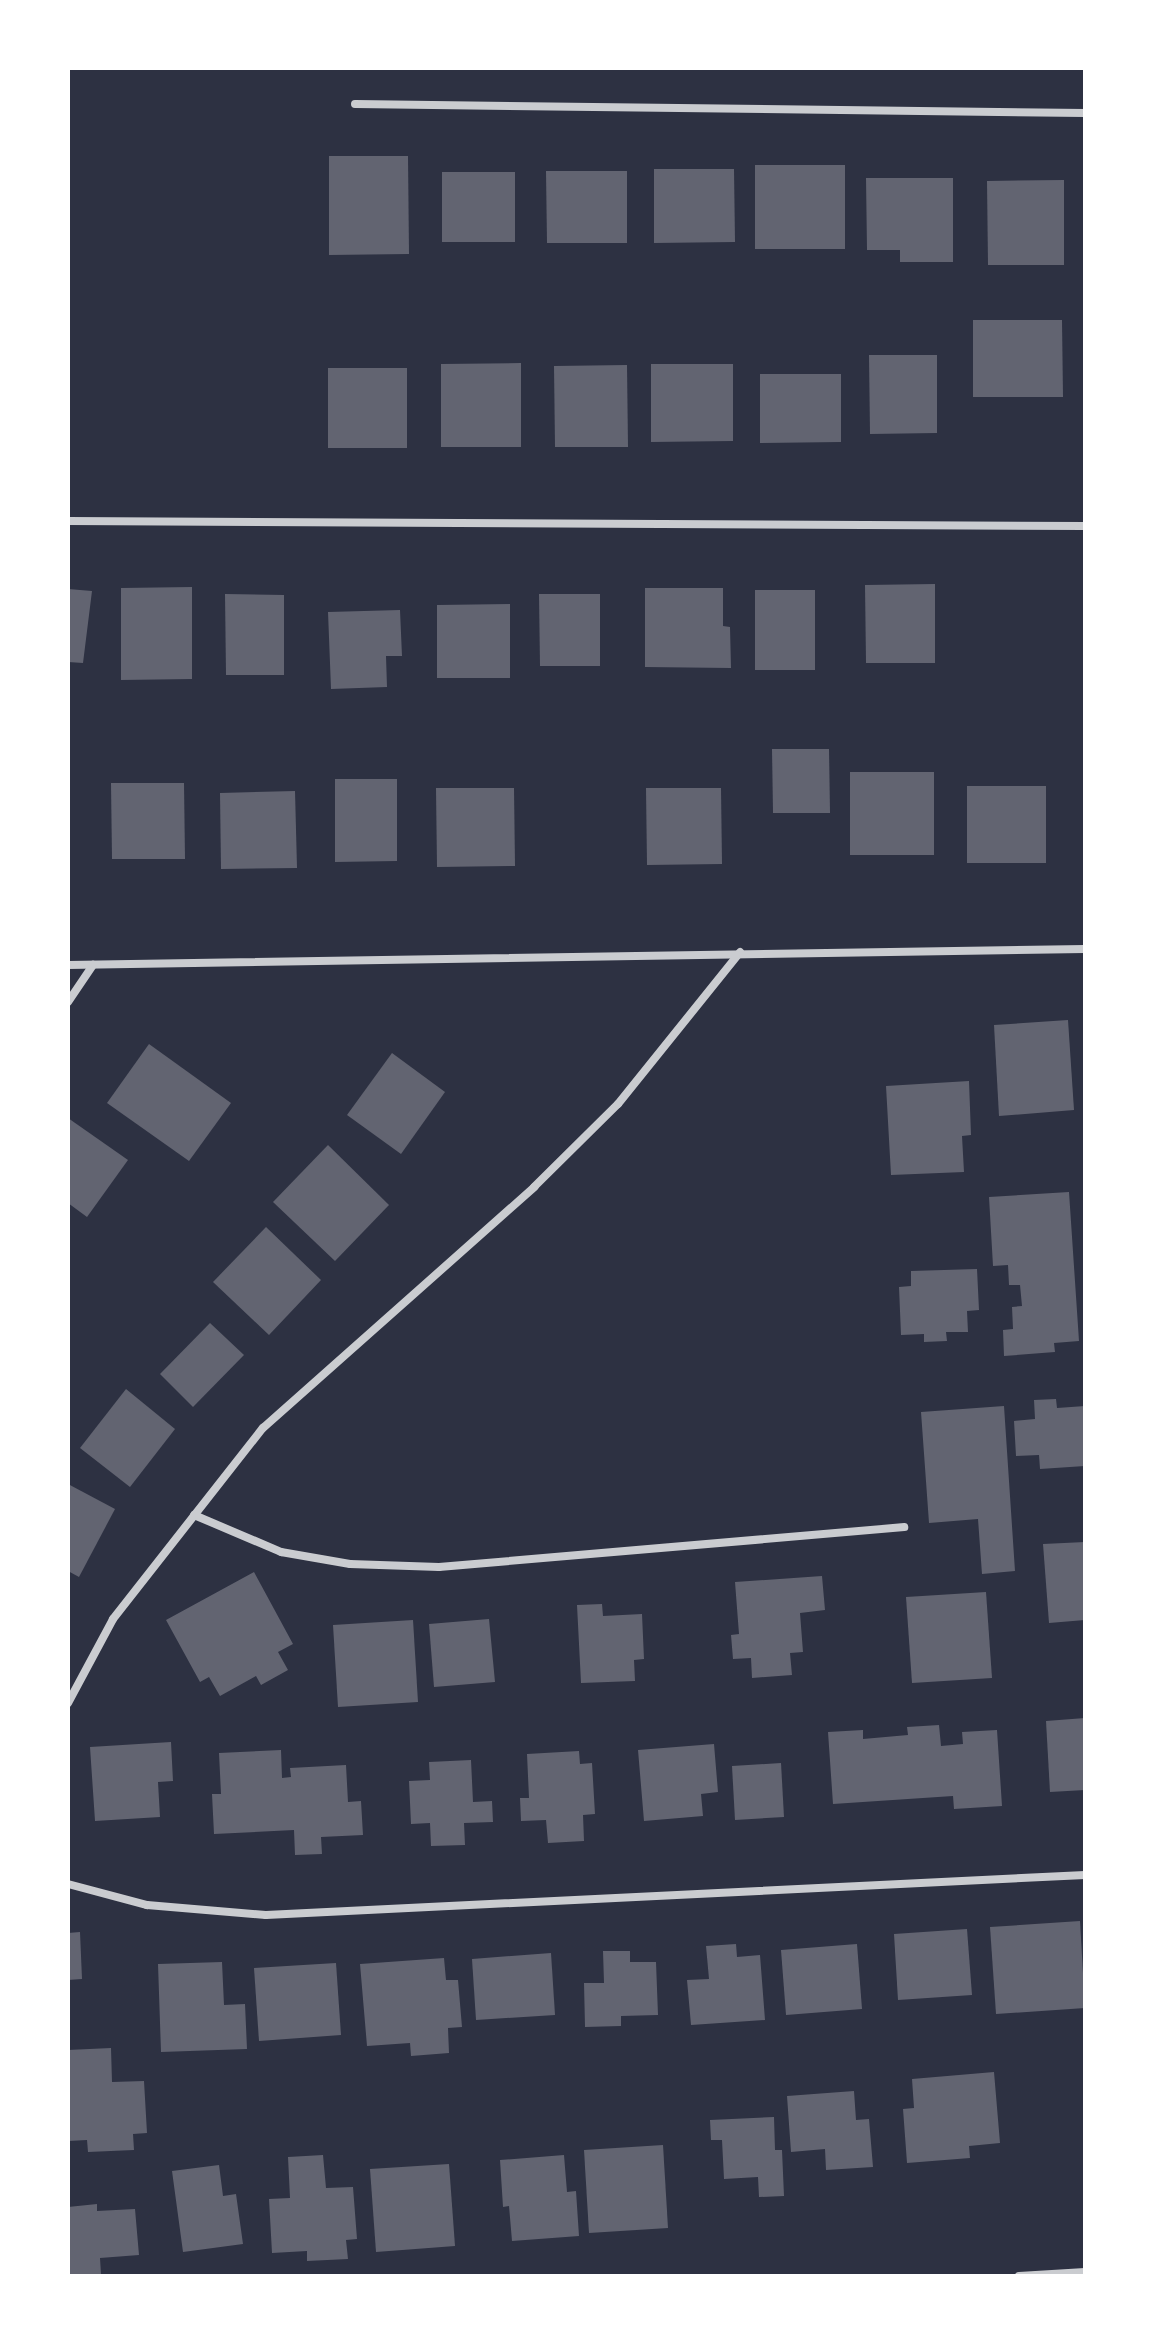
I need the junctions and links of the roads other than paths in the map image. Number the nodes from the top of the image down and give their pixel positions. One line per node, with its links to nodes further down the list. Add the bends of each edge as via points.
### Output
1 (355, 104): 2 (street)
2 (1085, 113)
3 (68, 521): 4 (street)
4 (1085, 526)
5 (1085, 949): 6 (street)
6 (740, 952): 8 (street); 10 (street, via 618,1104 534,1187 263,1428)
7 (68, 965): 8 (street)
8 (93, 965): 9 (street)
9 (68, 1002)
10 (194, 1515): 11 (street, via 281,1552 350,1564 439,1567); 12 (street, via 113,1619)
11 (904, 1527)
12 (68, 1703)
13 (1085, 1875): 14 (street, via 266,1915 147,1905)
14 (68, 1884)
15 (1085, 2272): 16 (street)
16 (1019, 2276)

